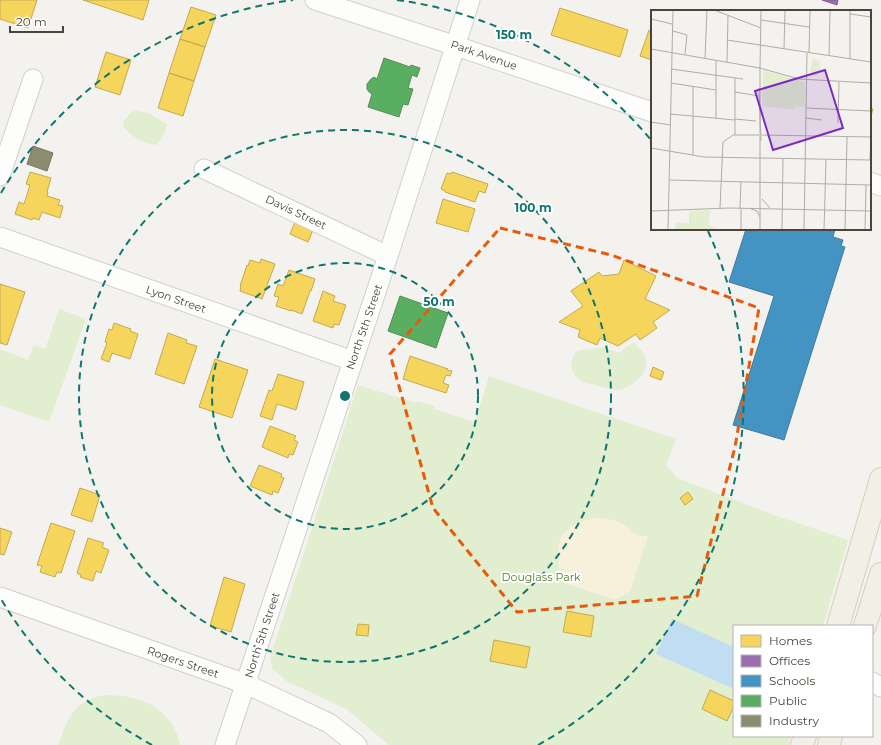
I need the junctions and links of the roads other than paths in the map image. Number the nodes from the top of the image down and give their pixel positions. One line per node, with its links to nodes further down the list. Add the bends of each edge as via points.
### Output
1 (315, 0): 3 (street, Park Avenue)
2 (470, 0): 3 (street, North 5th Street)
3 (456, 46): 5 (street, Park Avenue); 11 (street, North 5th Street)
4 (33, 79): 7 (street)
5 (651, 112)
6 (204, 169): 11 (street, Davis Street)
7 (0, 176)
8 (871, 182): 9 (street)
9 (881, 186)
10 (0, 237): 12 (street, Lyon Street)
11 (388, 256): 12 (street, North 5th Street)
12 (353, 361): 18 (street, North 5th Street)
13 (881, 479): 16 (main road)
14 (881, 574): 17 (main road)
15 (0, 597): 18 (street, Rogers Street)
16 (838, 625)
17 (865, 625)
18 (246, 684): 19 (street, North 5th Street); 20 (street, Rogers Street, via 329,723)
19 (225, 745)
20 (357, 745)

